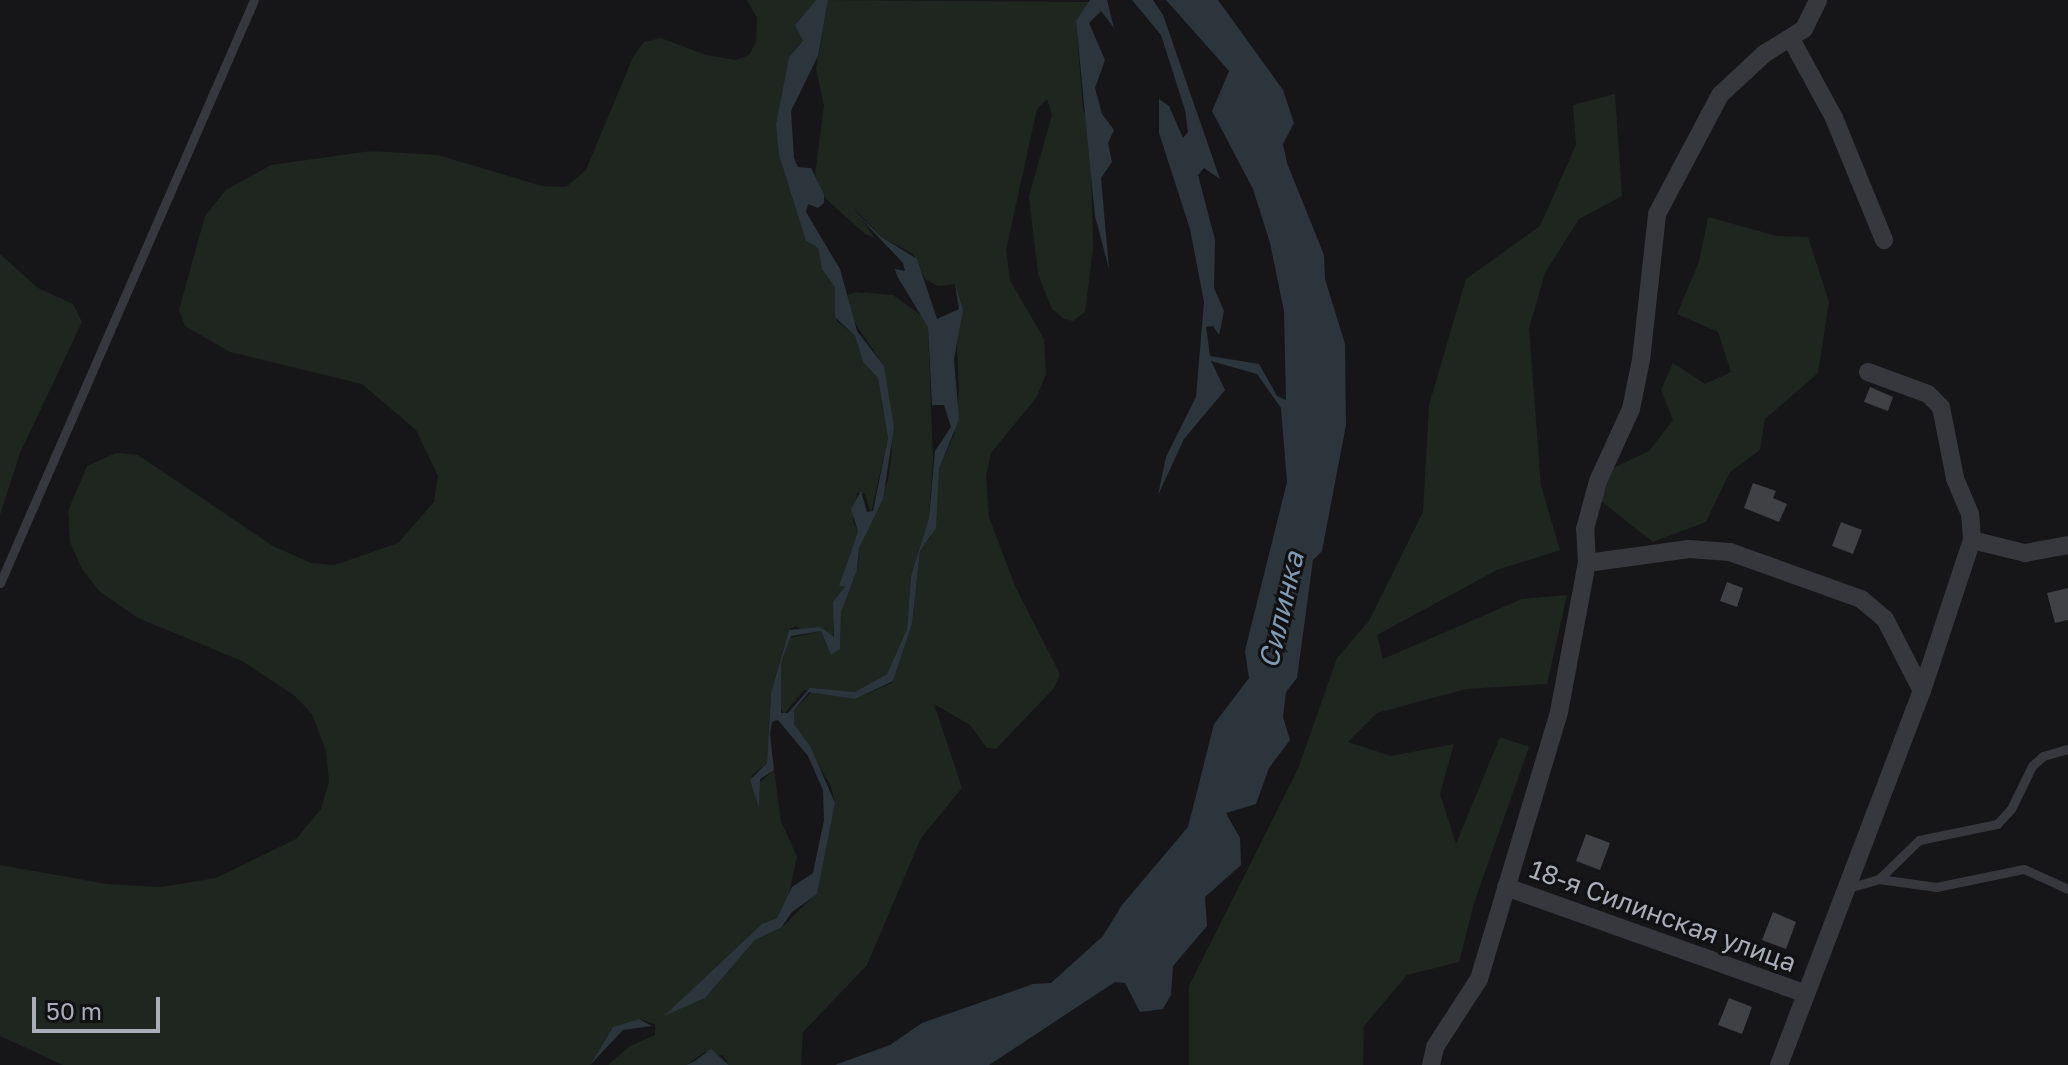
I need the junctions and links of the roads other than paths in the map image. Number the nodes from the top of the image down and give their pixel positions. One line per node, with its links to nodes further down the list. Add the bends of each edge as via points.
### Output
1 (254, 0): 9 (lane)
2 (1818, 0): 3 (street, via 1804,29)
3 (1791, 39): 4 (street, via 1834,118); 8 (street, via 1764,54 1720,95 1657,214 1641,360 1631,409 1591,505 1585,529)
4 (1884, 240)
5 (1868, 372): 6 (street, via 1928,394 1941,407)
6 (1972, 540): 7 (street, via 2025,553); 10 (street)
7 (2068, 545)
8 (1587, 563): 10 (street, via 1689,549 1730,552 1861,599 1885,619); 13 (street, via 1559,712)
9 (0, 583)
10 (1922, 691): 14 (street)
11 (2068, 749): 12 (lane, via 2043,756 2032,766 2011,809 1997,824 1919,840)
12 (1879, 879): 14 (lane); 15 (lane, via 1936,887 2024,869)
13 (1506, 887): 16 (street, 18-я Силинская улица); 17 (street, via 1479,979 1435,1047)
14 (1846, 888): 16 (street)
15 (2068, 889)
16 (1803, 993): 18 (street)
17 (1431, 1065)
18 (1779, 1065)

